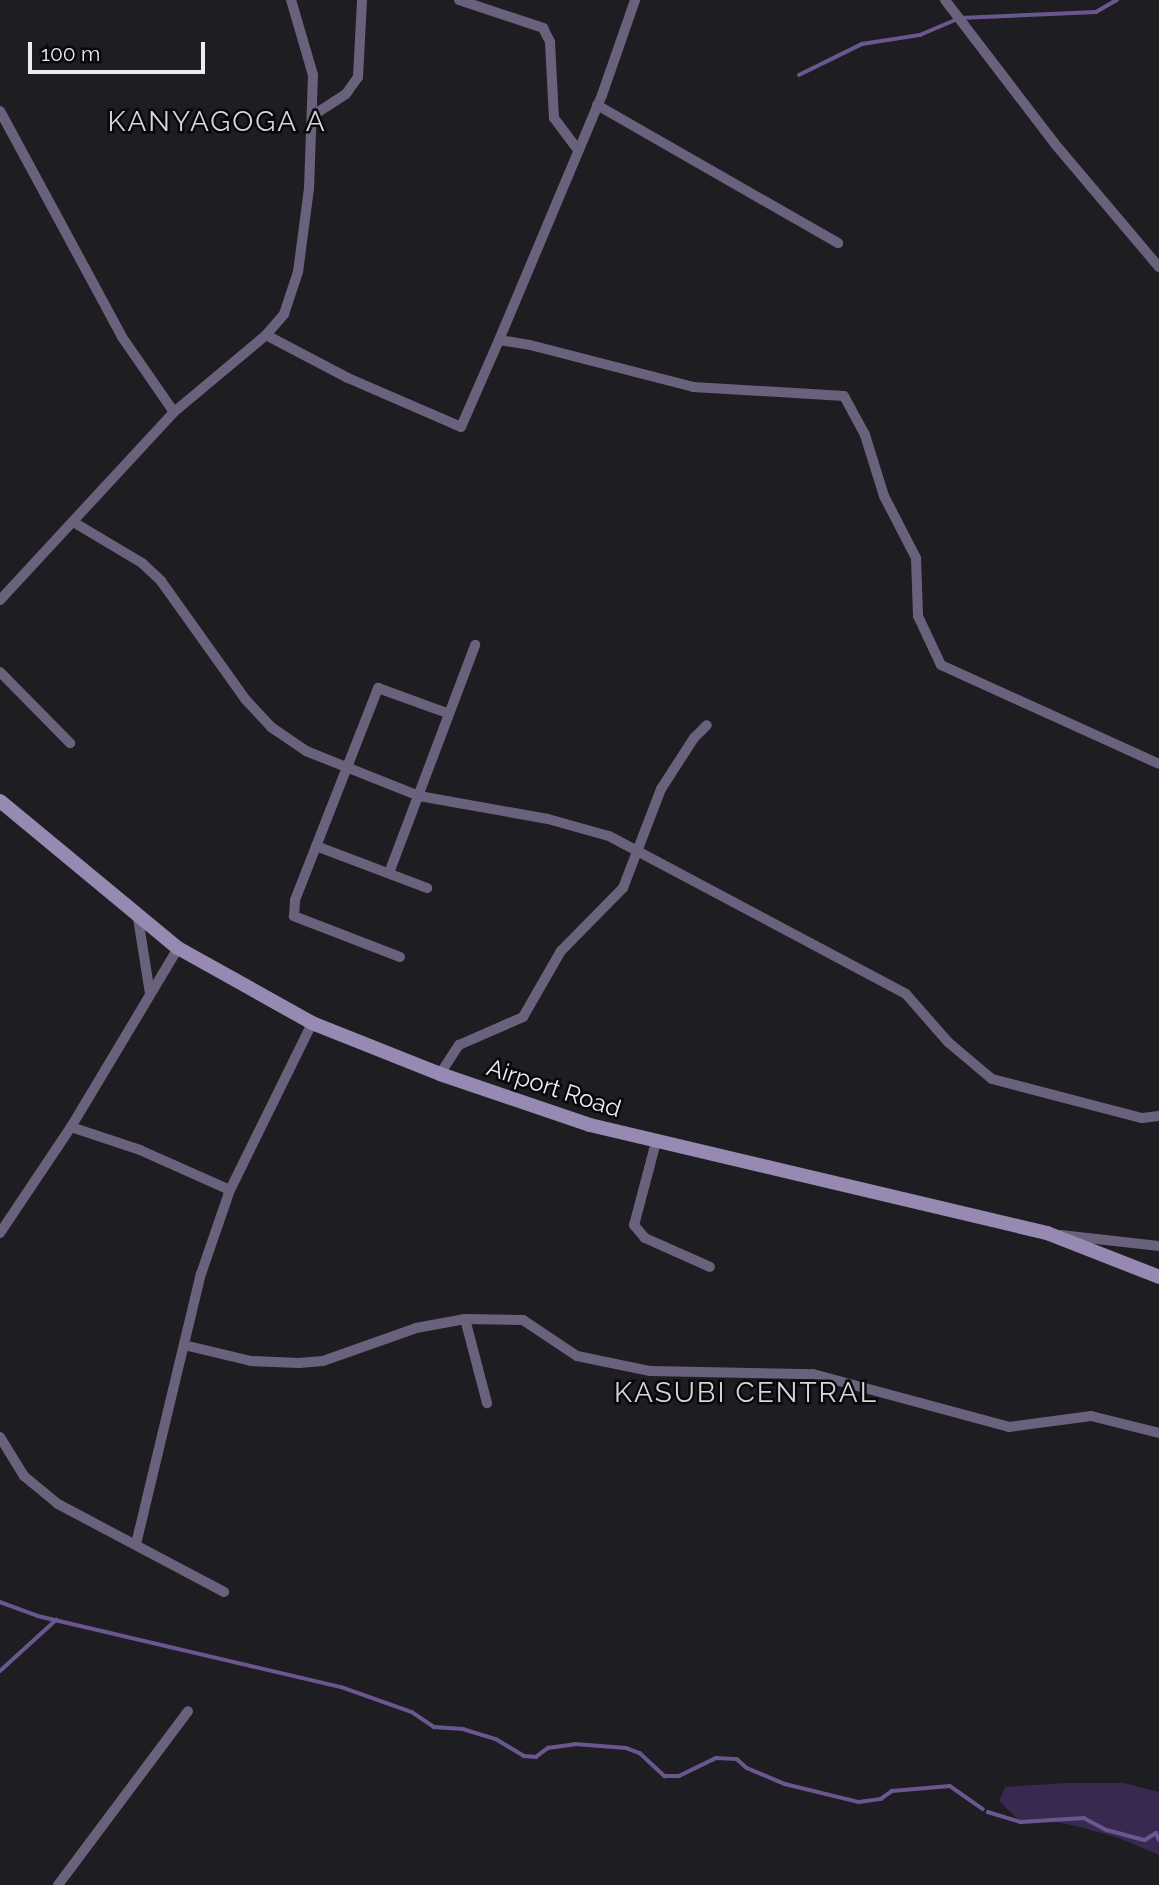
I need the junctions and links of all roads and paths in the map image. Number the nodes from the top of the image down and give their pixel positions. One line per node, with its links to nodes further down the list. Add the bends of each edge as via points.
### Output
1 (291, 0): 8 (street, via 313,75)
2 (362, 0): 8 (street, via 358,77 346,94)
3 (459, 0): 9 (street, via 543,28 550,42 554,118)
4 (635, 0): 6 (street)
5 (945, 0): 11 (street, via 1055,144)
6 (597, 105): 9 (street); 10 (street)
7 (0, 111): 14 (street, via 122,337)
8 (312, 116): 12 (street, via 298,272 284,314)
9 (577, 149): 13 (street)
10 (838, 243)
11 (1159, 267)
12 (266, 335): 13 (street, via 348,378 461,427); 14 (street)
13 (499, 340): 22 (street, via 588,357 694,387 844,396 865,435 884,496 916,558 918,617 942,665)
14 (174, 412): 15 (street)
15 (75, 523): 16 (street); 23 (street, via 162,580 246,700 271,727)
16 (0, 600)
17 (475, 645): 19 (street)
18 (0, 672): 21 (street)
19 (447, 713): 23 (street, via 378,688); 24 (street)
20 (707, 725): 27 (street, via 662,789)
21 (70, 743)
22 (1159, 764)
23 (346, 770): 24 (street); 26 (street)
24 (419, 796): 27 (street, via 548,819 610,836); 28 (street)
25 (0, 801): 30 (street, Airport Road)
26 (316, 846): 28 (street); 32 (street, via 295,900 294,916)
27 (635, 851): 35 (street, via 624,888 561,951 523,1017 459,1045); 36 (street, via 906,994 948,1042 992,1079 1142,1118)
28 (389, 873): 29 (street)
29 (427, 888)
30 (138, 918): 31 (street, Airport Road); 33 (street)
31 (178, 948): 33 (street); 34 (street, Airport Road)
32 (400, 957)
33 (150, 994): 37 (street)
34 (312, 1023): 35 (street, Airport Road); 39 (street)
35 (440, 1074): 38 (street, Airport Road)
36 (1159, 1116)
37 (71, 1127): 39 (street, via 140,1150); 40 (street)
38 (656, 1142): 41 (street, Airport Road); 43 (street, via 634,1225 645,1238)
39 (230, 1190): 46 (street, via 201,1274)
40 (0, 1233)
41 (1047, 1233): 42 (street); 44 (street, Airport Road)
42 (1159, 1246)
43 (710, 1267)
44 (1159, 1277)
45 (465, 1319): 46 (street, via 416,1328 323,1361 251,1361); 47 (street); 48 (street, via 523,1320 577,1356 650,1371 813,1374 1009,1427 1091,1416)
46 (184, 1345): 50 (street)
47 (487, 1403)
48 (1159, 1433)
49 (0, 1437): 50 (street, via 24,1476 58,1504)
50 (136, 1544): 51 (street)
51 (224, 1592)
52 (188, 1711): 53 (street)
53 (58, 1885)

